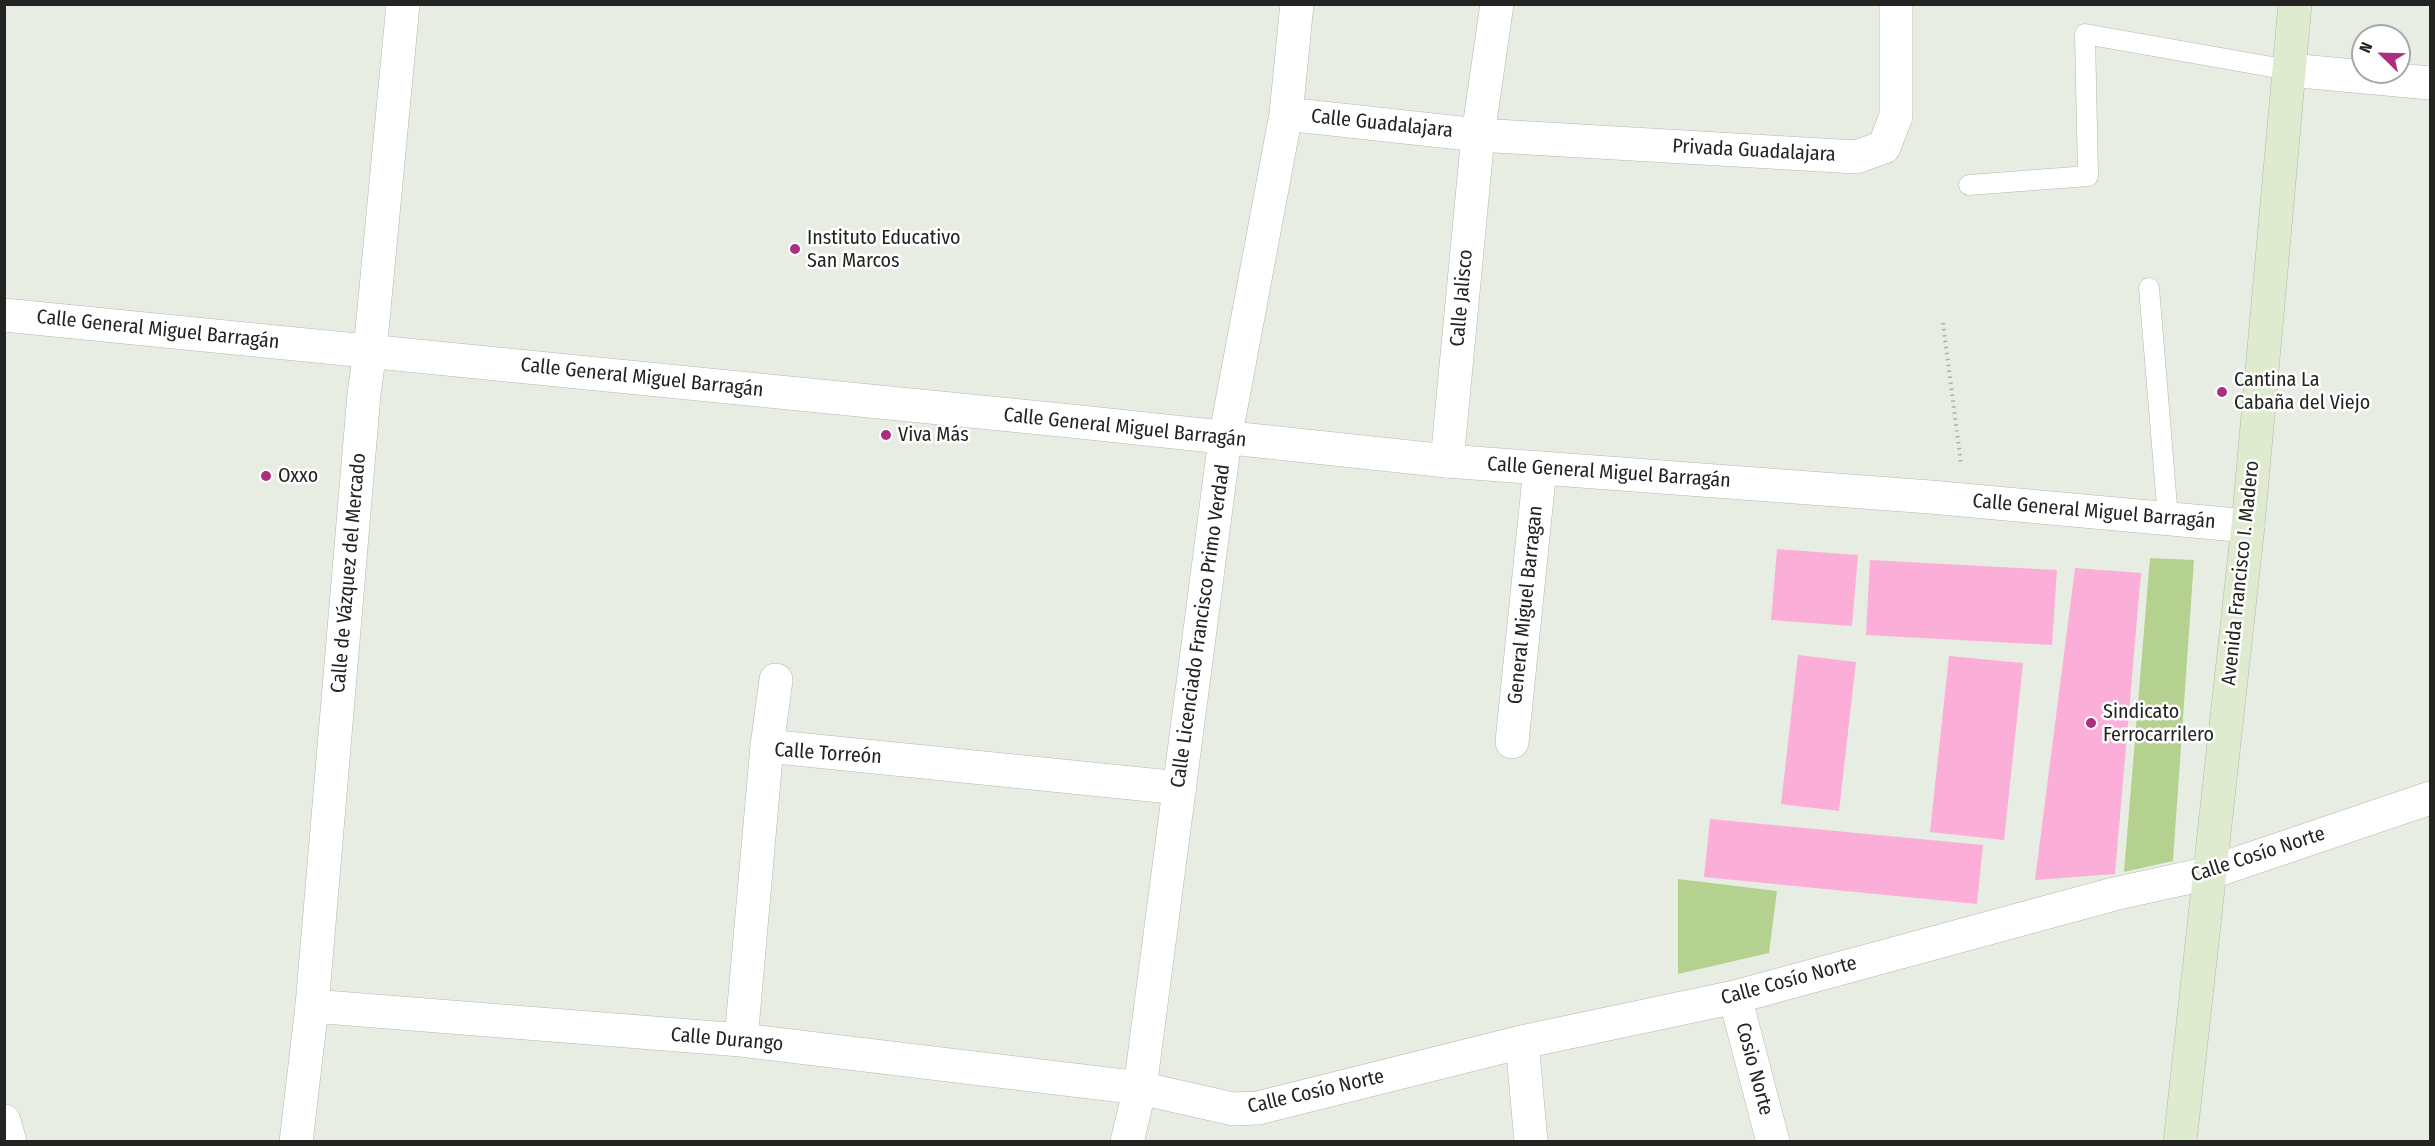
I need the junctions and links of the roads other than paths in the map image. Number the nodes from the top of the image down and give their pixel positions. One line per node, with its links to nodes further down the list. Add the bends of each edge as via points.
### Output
1 (403, 4): 13 (street, Calle de Vázquez del Mercado)
2 (1297, 4): 8 (street, Calle Licenciado Francisco Primo Verdad)
3 (1497, 4): 9 (street, Calle Jalisco)
4 (1896, 4): 9 (street, Privada Guadalajara, via 1896,116 1884,147 1856,158)
5 (2295, 4): 6 (main road, Avenida Francisco I. Madero)
6 (2289, 70): 7 (street); 10 (lane, via 2085,34 2088,176); 18 (main road, Avenida Francisco I. Madero)
7 (2430, 82)
8 (1286, 114): 9 (street, Calle Guadalajara); 14 (street, Calle Licenciado Francisco Primo Verdad)
9 (1478, 135): 15 (street, Calle Jalisco)
10 (1969, 185)
11 (2149, 288): 17 (lane)
12 (4, 315): 13 (street, Calle General Miguel Barragán)
13 (370, 351): 14 (street, Calle General Miguel Barragán); 26 (street, Calle de Vázquez del Mercado)
14 (1226, 439): 15 (street, Calle General Miguel Barragán); 22 (street, Calle Licenciado Francisco Primo Verdad)
15 (1447, 461): 16 (street, Calle General Miguel Barragán)
16 (1540, 468): 17 (street, Calle General Miguel Barragán); 20 (street, General Miguel Barragan)
17 (2168, 518): 18 (street, Calle General Miguel Barragán)
18 (2248, 526): 24 (main road, Avenida Francisco I. Madero)
19 (776, 680): 21 (street)
20 (1512, 742)
21 (767, 746): 22 (street, Calle Torreón); 27 (street, Calle Torreón)
22 (1180, 788): 29 (street, Calle Licenciado Francisco Primo Verdad)
23 (2430, 798): 24 (street, Calle Cosío Norte)
24 (2209, 873): 25 (street, Calle Cosío Norte, via 2114,894); 36 (main road, Avenida Francisco I. Madero)
25 (1735, 997): 28 (street, Calle Cosío Norte); 35 (street, Cosio Norte)
26 (312, 1006): 27 (street, Calle Durango); 32 (street, Calle de Vázquez del Mercado)
27 (741, 1040): 29 (street, Calle Durango)
28 (1522, 1042): 29 (street, Calle Cosío Norte, via 1258,1108 1233,1109); 34 (street)
29 (1140, 1088): 33 (street, Calle Licenciado Francisco Primo Verdad)
30 (4, 1121): 31 (street)
31 (10, 1142)
32 (296, 1142)
33 (1128, 1142)
34 (1530, 1142)
35 (1773, 1142)
36 (2180, 1142)

